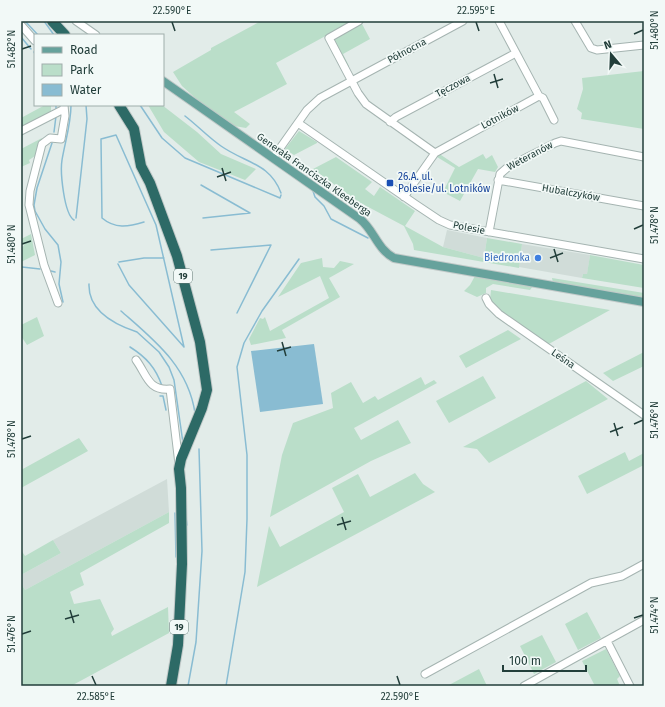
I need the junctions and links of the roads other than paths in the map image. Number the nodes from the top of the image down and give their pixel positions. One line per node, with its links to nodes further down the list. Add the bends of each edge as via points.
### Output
1 (52, 21): 8 (highway)
2 (76, 21): 9 (street)
3 (359, 21): 13 (street, via 329,38)
4 (463, 21): 13 (street, Północna)
5 (499, 21): 12 (street)
6 (575, 21): 11 (street, via 587,44 597,50)
7 (21, 25): 10 (street)
8 (65, 34)
9 (95, 34)
10 (34, 40)
11 (644, 45)
12 (516, 53): 15 (street); 19 (street, Tęczowa, via 396,116)
13 (352, 81): 19 (street, via 366,104); 20 (street, Północna, via 320,98)
14 (164, 82): 24 (main road, Generała Franciszka Kleeberga)
15 (539, 96): 18 (street, via 543,98); 22 (street, Lotników)
16 (119, 106): 35 (highway, 19, via 134,129 139,158 170,234 200,342 206,398 181,458)
17 (64, 107): 21 (street); 32 (street, via 61,139 50,138 42,144 29,205 44,265)
18 (554, 120)
19 (390, 122): 22 (street)
20 (298, 123): 24 (street, Północna); 26 (street, Polesie)
21 (21, 131)
22 (435, 153): 26 (street, Lotników)
23 (644, 157): 25 (street, Weteranów, via 560,141 503,170)
24 (273, 158): 31 (main road, Generała Franciszka Kleeberga, via 366,224 378,245 394,258)
25 (498, 180): 27 (street, Hubalczyków); 28 (street, Weteranów)
26 (404, 197): 28 (street, Polesie, via 445,223)
27 (644, 206)
28 (489, 232): 29 (street, Polesie)
29 (644, 259)
30 (486, 298): 34 (street, Leśna, via 499,314)
31 (644, 302)
32 (58, 303)
33 (136, 360): 35 (street, via 154,388 170,389)
34 (644, 416)
35 (179, 469): 40 (highway, 19, via 182,568 178,645)
36 (644, 564): 39 (street, via 622,576 591,583)
37 (644, 620): 38 (street)
38 (607, 641): 41 (street); 42 (street)
39 (425, 674)
40 (171, 686)
41 (524, 686)
42 (630, 686)

